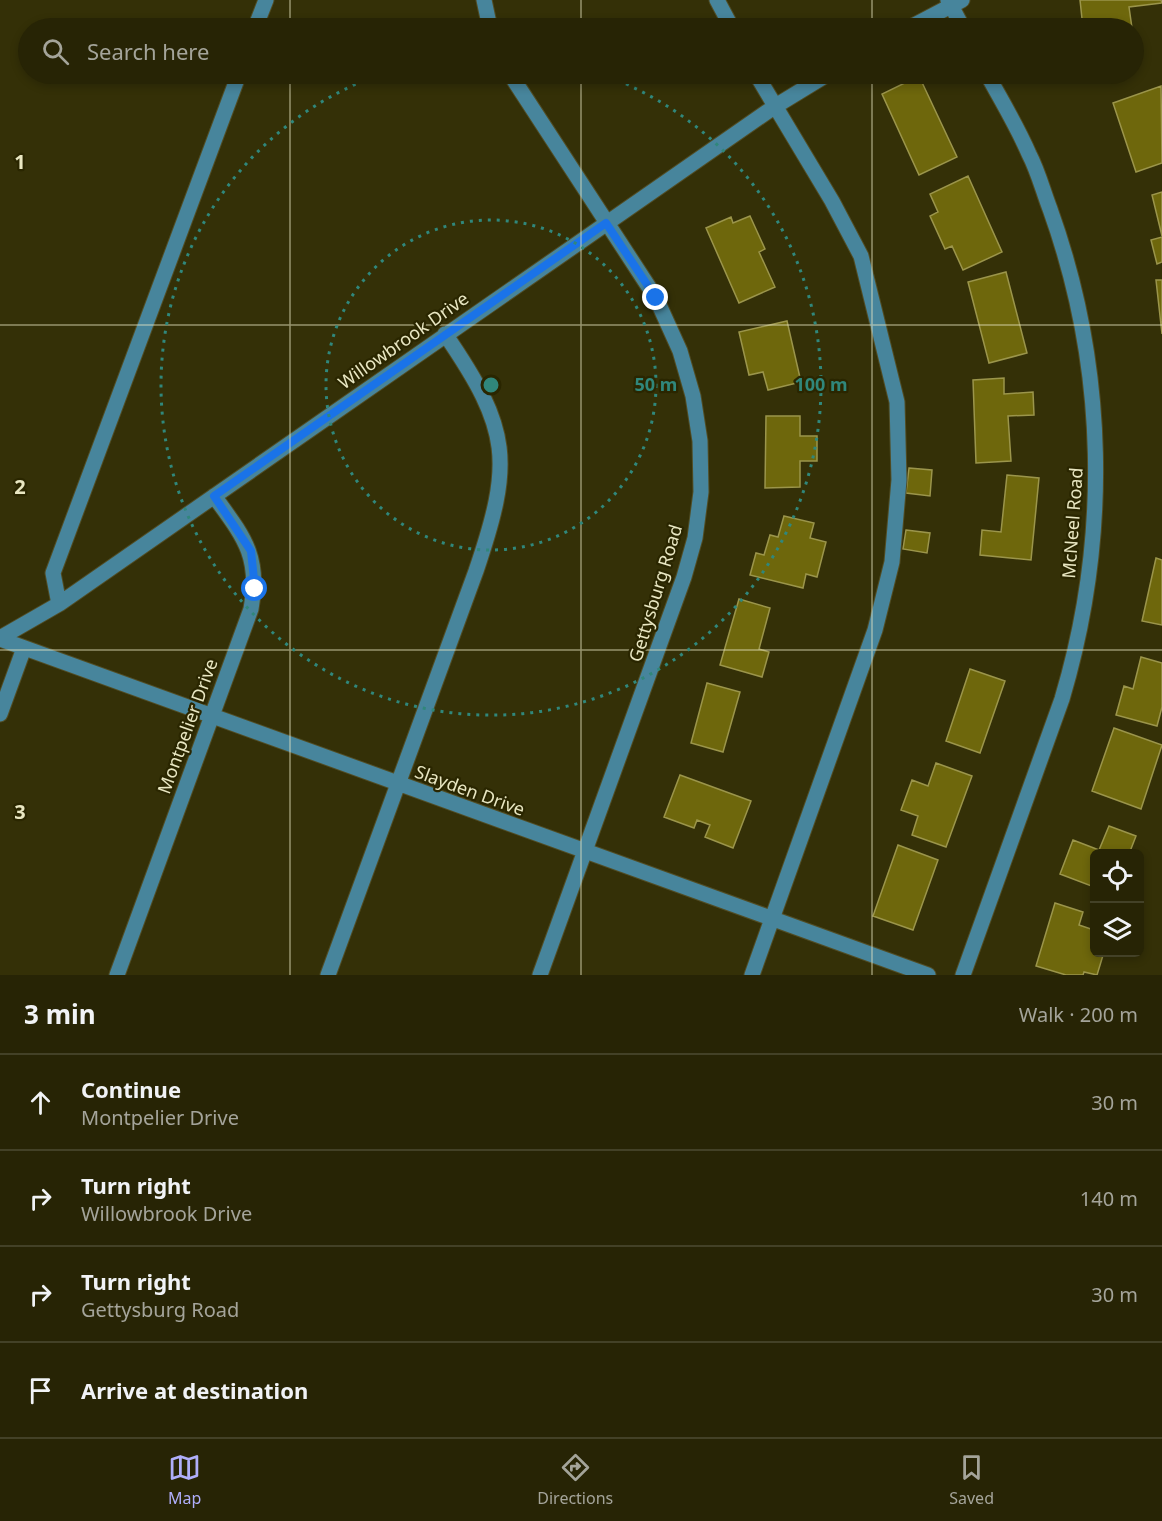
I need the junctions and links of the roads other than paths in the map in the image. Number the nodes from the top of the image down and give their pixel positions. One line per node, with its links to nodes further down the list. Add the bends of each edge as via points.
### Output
1 (266, 0): 5 (street)
2 (484, 0): 6 (street)
3 (717, 0): 7 (street)
4 (954, 2): 8 (street); 9 (street)
5 (259, 18)
6 (488, 18)
7 (727, 18)
8 (926, 18)
9 (960, 18)
10 (235, 84): 19 (street, via 53,573)
11 (516, 84): 16 (street, Gettysburg Road)
12 (761, 84): 15 (street)
13 (812, 84): 15 (street, Willowbrook Drive)
14 (992, 84): 32 (street, McNeel Road, via 1030,155 1073,282 1091,380 1096,512 1075,657)
15 (774, 107): 16 (street, Willowbrook Drive); 26 (street, via 861,256 897,402 899,480 892,562 874,630)
16 (606, 223): 17 (street, Willowbrook Drive); 25 (street, Gettysburg Road, via 656,298 680,351 700,441 701,492 695,538 684,577)
17 (445, 334): 18 (street, Willowbrook Drive); 24 (street, via 472,372 491,409 500,442 501,476 492,524)
18 (214, 496): 19 (street, Willowbrook Drive); 23 (street, Montpelier Drive, via 251,551 255,589)
19 (59, 603): 20 (street, Willowbrook Drive)
20 (0, 639): 21 (street, Slayden Drive)
21 (24, 648): 22 (street); 23 (street, Slayden Drive)
22 (0, 714)
23 (211, 717): 24 (street, Slayden Drive); 27 (street, Montpelier Drive)
24 (398, 784): 25 (street, Slayden Drive); 28 (street)
25 (585, 852): 26 (street, Slayden Drive); 29 (street, Gettysburg Road)
26 (772, 919): 30 (street); 31 (street, Slayden Drive)
27 (117, 975)
28 (328, 975)
29 (540, 975)
30 (752, 975)
31 (928, 975)
32 (963, 975)

